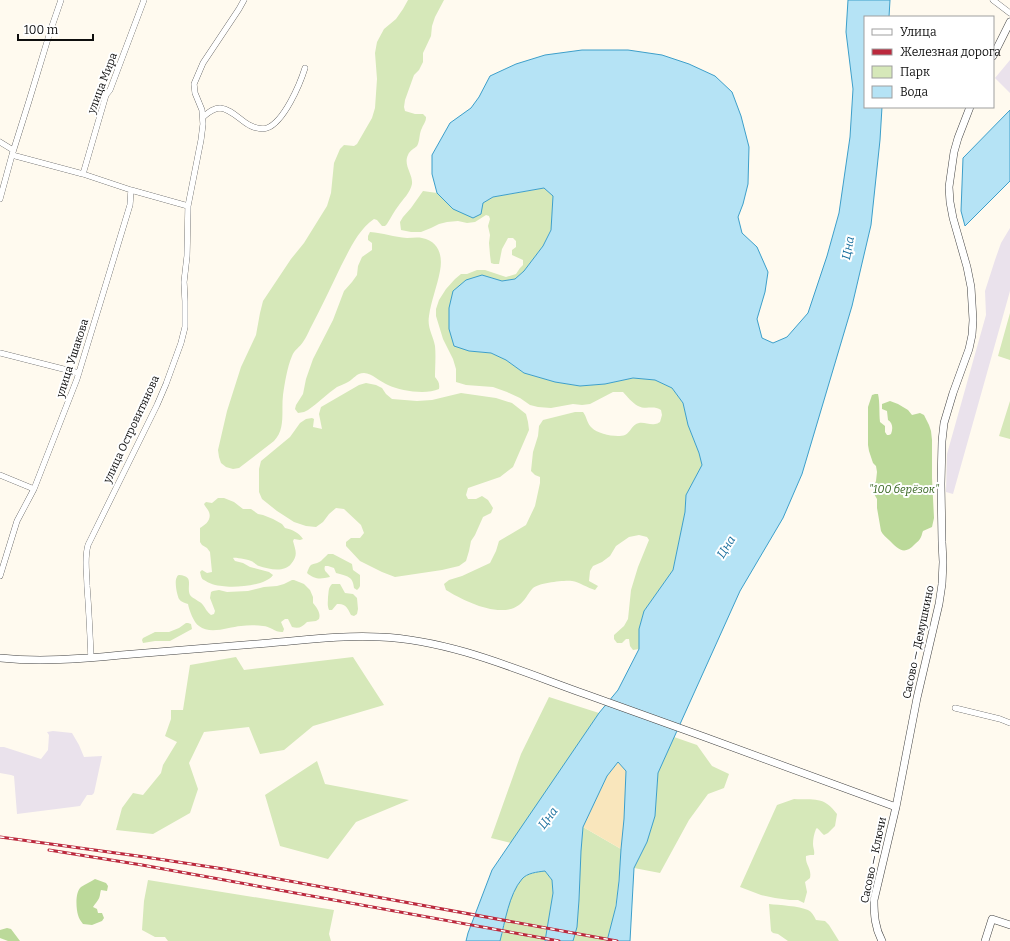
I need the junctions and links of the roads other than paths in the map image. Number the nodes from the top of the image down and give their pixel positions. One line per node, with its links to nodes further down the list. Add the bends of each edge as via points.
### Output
1 (60, 0): 12 (street)
2 (144, 0): 13 (street, улица Мира, via 113,83 106,95)
3 (244, 0): 10 (street, улица Островитянова, via 195,79 195,93)
4 (992, 0): 5 (street)
5 (1010, 13)
6 (1010, 22): 7 (street)
7 (994, 54)
8 (305, 68): 10 (street, via 283,114 271,126 263,129 254,127 221,108 216,108)
9 (970, 108): 26 (street, Сасово — Демушкино, via 954,152 949,187 953,218 971,287 972,335 944,423 941,484 942,584)
10 (203, 117): 16 (street, улица Островитянова, via 203,133)
11 (0, 142): 12 (street)
12 (13, 153): 13 (street); 15 (street)
13 (83, 174): 14 (street)
14 (131, 190): 16 (street); 18 (street, улица Ушакова, via 130,205)
15 (0, 199)
16 (188, 206): 23 (street, улица Островитянова, via 185,320 182,339 161,395 86,552)
17 (0, 353): 18 (street)
18 (79, 373): 20 (street, улица Ушакова)
19 (0, 475): 20 (street)
20 (34, 489): 21 (street, улица Ушакова, via 17,521)
21 (0, 576)
22 (0, 658): 23 (street)
23 (91, 658): 26 (street, via 313,639 380,637 420,641 493,661)
24 (955, 708): 25 (street)
25 (1010, 723)
26 (896, 806): 28 (street, Сасово — Ключи, via 874,900 876,924)
27 (1010, 925): 29 (street, via 992,919)
28 (882, 941)
29 (985, 941)

